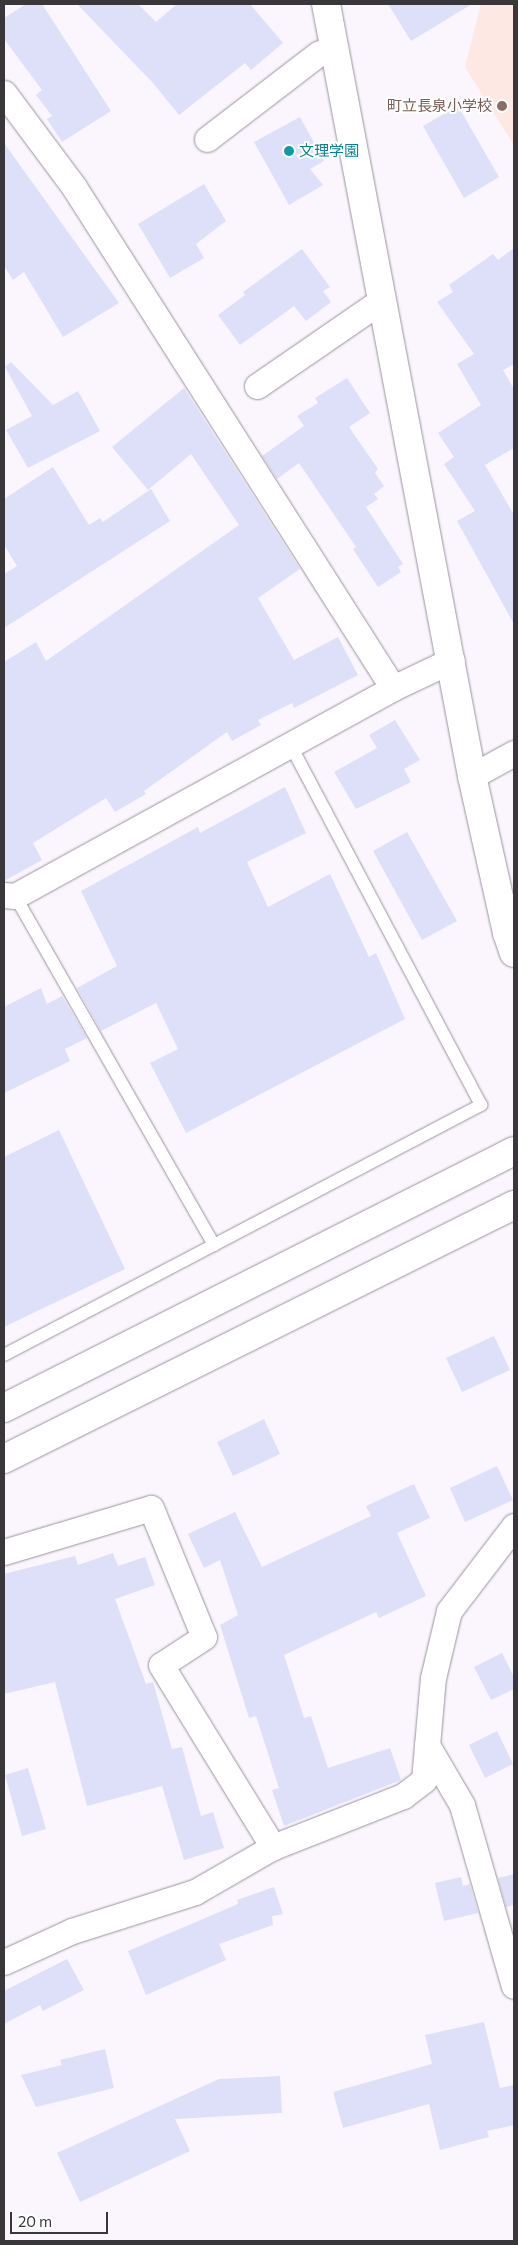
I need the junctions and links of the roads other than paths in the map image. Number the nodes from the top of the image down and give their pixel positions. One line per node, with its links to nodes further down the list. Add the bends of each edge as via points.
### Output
1 (326, 4): 6 (street)
2 (319, 53): 5 (street)
3 (4, 93): 4 (street)
4 (11, 119): 9 (street, via 74,187)
5 (207, 139)
6 (382, 300): 7 (street); 8 (street)
7 (257, 386)
8 (452, 660): 9 (street); 12 (street)
9 (393, 688): 10 (street)
10 (290, 745): 13 (street); 17 (lane, via 481,1105)
11 (514, 753): 12 (street)
12 (472, 776): 14 (street)
13 (9, 895): 17 (lane)
14 (514, 953)
15 (514, 1150): 19 (street)
16 (514, 1205): 20 (street)
17 (214, 1245): 18 (lane)
18 (4, 1355)
19 (4, 1408)
20 (4, 1459)
21 (514, 1526): 23 (street, via 449,1611 433,1678)
22 (4, 1552): 24 (street, via 151,1508 204,1637 161,1665)
23 (427, 1745): 24 (street, via 424,1780 404,1796); 26 (street, via 462,1805)
24 (273, 1847): 25 (street, via 195,1892 72,1931)
25 (4, 1962)
26 (514, 1986)

